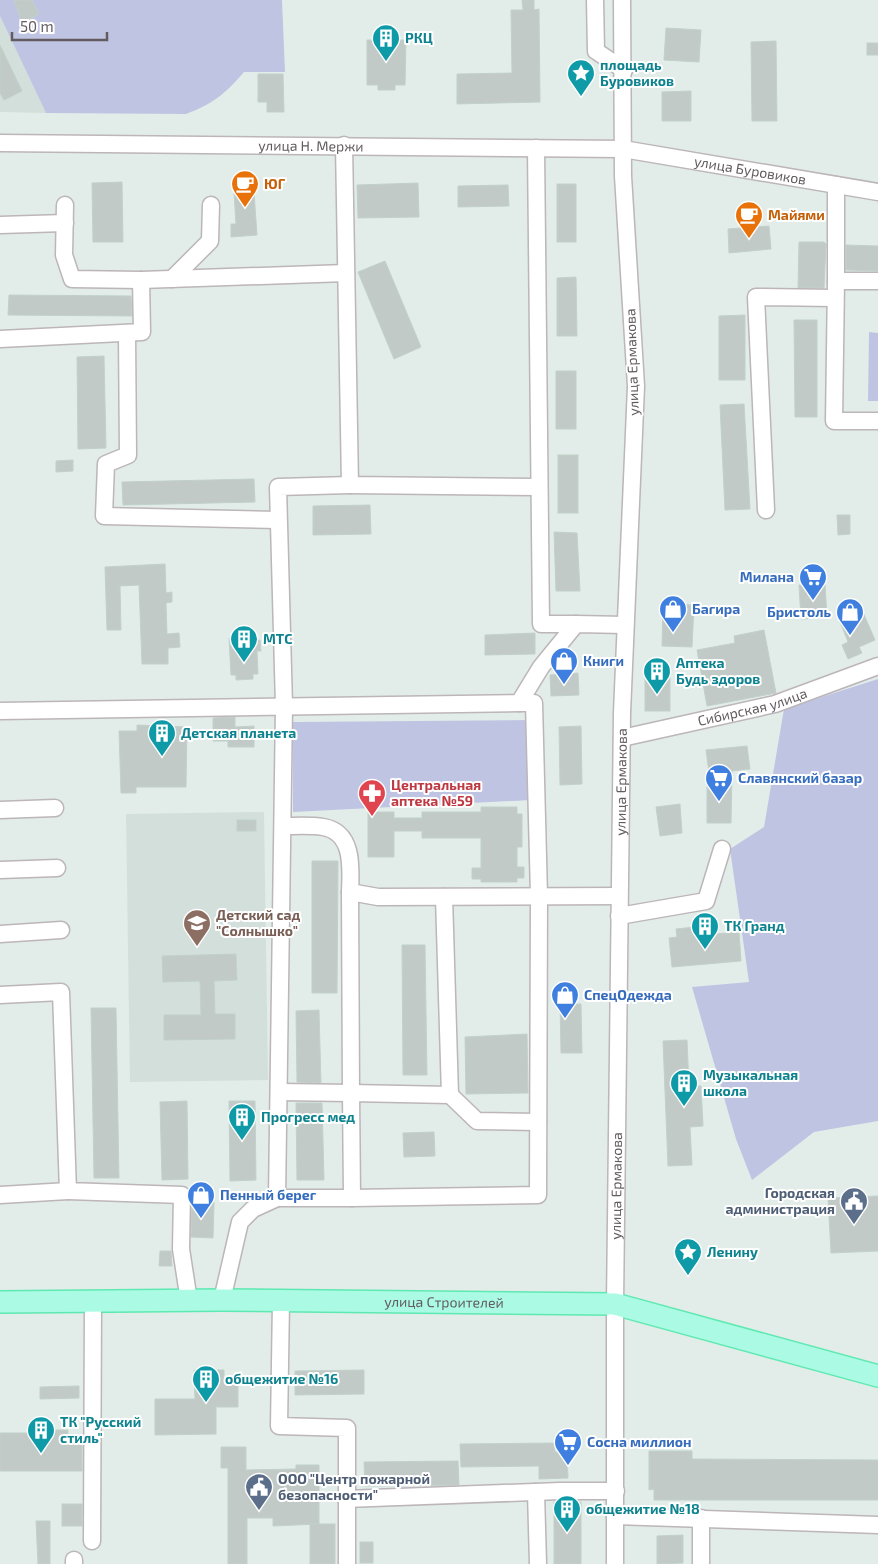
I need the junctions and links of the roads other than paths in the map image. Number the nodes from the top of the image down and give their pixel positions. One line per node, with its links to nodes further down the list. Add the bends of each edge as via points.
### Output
1 (595, 0): 3 (street, via 596,51)
2 (622, 0): 3 (street, улица Ермакова)
3 (624, 70): 7 (street, улица Ермакова)
4 (0, 143): 5 (street, улица Н. Мержи)
5 (344, 144): 6 (street, улица Н. Мержи); 14 (street)
6 (536, 148): 7 (street, улица Н. Мержи); 24 (street)
7 (623, 149): 8 (street, улица Буровиков); 28 (street, улица Ермакова, via 636,386)
8 (836, 185): 9 (street, улица Буровиков); 17 (street)
9 (878, 192)
10 (65, 205): 12 (street)
11 (211, 205): 15 (street, via 210,241)
12 (65, 223): 13 (street); 16 (street, via 64,255 72,279)
13 (0, 225)
14 (346, 273): 15 (street); 23 (street)
15 (172, 279): 16 (street)
16 (141, 280): 20 (street, via 142,332)
17 (836, 281): 18 (street); 19 (street)
18 (878, 281)
19 (835, 298): 22 (street, via 834,421); 25 (street, via 756,297)
20 (127, 333): 21 (street); 26 (street, via 128,455 106,464 104,516)
21 (0, 339)
22 (878, 421)
23 (350, 485): 24 (street); 26 (street, via 278,487)
24 (538, 487): 27 (street, via 540,624)
25 (766, 510)
26 (278, 520): 31 (street)
27 (576, 624): 28 (street); 30 (street, via 541,667)
28 (625, 625): 33 (street, улица Ермакова)
29 (878, 666): 33 (street, Сибирская улица, via 775,704)
30 (519, 703): 31 (street); 41 (street, via 534,703)
31 (284, 706): 32 (street); 36 (street)
32 (0, 711)
33 (622, 738): 42 (street, улица Ермакова)
34 (55, 808): 35 (street)
35 (0, 810)
36 (284, 826): 40 (street, via 324,827 339,834 348,848); 48 (street)
37 (722, 849): 44 (street, via 706,901)
38 (57, 868): 39 (street)
39 (0, 870)
40 (350, 892): 43 (street, via 378,897); 49 (street)
41 (538, 896): 42 (street); 43 (street); 51 (street)
42 (619, 896): 44 (street, улица Ермакова)
43 (444, 897): 50 (street)
44 (619, 916): 61 (street, улица Ермакова)
45 (61, 930): 46 (street)
46 (0, 934)
47 (0, 995): 52 (street, via 61,992)
48 (279, 1092): 49 (street); 54 (street)
49 (352, 1093): 50 (street); 55 (street)
50 (450, 1095): 51 (street, via 477,1121)
51 (538, 1122): 55 (street, via 538,1195)
52 (68, 1191): 53 (street); 58 (street, via 182,1195 181,1250)
53 (0, 1194)
54 (277, 1198): 55 (street); 56 (street, via 253,1209 240,1222)
55 (352, 1198)
56 (222, 1300): 58 (main road, улица Строителей); 59 (main road, улица Строителей)
57 (92, 1301): 58 (main road, улица Строителей); 60 (main road, улица Строителей); 69 (street)
58 (189, 1301)
59 (281, 1301): 61 (main road, улица Строителей); 65 (street, via 279,1426 347,1428)
60 (0, 1302)
61 (615, 1304): 62 (main road, улица Строителей); 63 (street, улица Ермакова)
62 (878, 1376)
63 (616, 1491): 64 (street); 66 (street, улица Ермакова)
64 (536, 1492): 65 (street); 71 (street)
65 (346, 1499): 70 (street)
66 (615, 1516): 67 (street); 72 (street, улица Ермакова)
67 (701, 1518): 68 (street); 73 (street)
68 (878, 1525)
69 (92, 1541)
70 (347, 1564)
71 (538, 1564)
72 (615, 1564)
73 (701, 1564)

